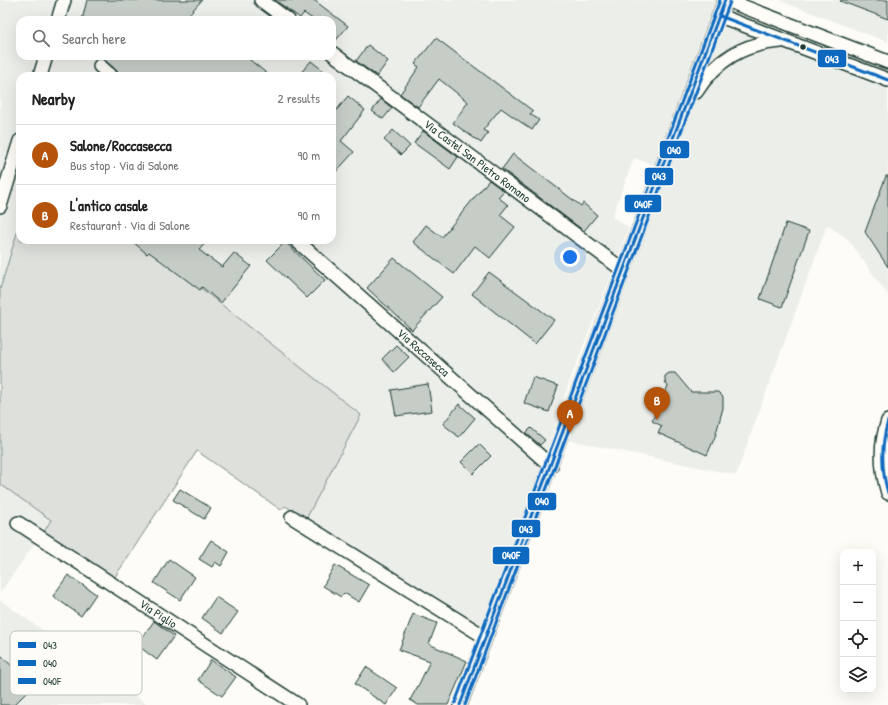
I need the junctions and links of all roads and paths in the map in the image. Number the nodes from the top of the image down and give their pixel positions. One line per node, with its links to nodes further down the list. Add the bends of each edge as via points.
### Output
1 (64, 0): 4 (street)
2 (261, 0): 5 (street)
3 (726, 0): 6 (street); 10 (street)
4 (59, 16)
5 (283, 16)
6 (720, 16): 7 (street); 15 (street)
7 (785, 40): 14 (street); 15 (street, via 749,46 721,61 705,78)
8 (336, 56): 19 (street, Via Castel San Pietro Romano)
9 (45, 60): 12 (street)
10 (888, 62)
11 (100, 66): 13 (street)
12 (41, 72)
13 (107, 72)
14 (888, 80)
15 (681, 115): 19 (street)
16 (16, 154): 17 (street)
17 (0, 206)
18 (301, 244): 21 (street, Via Roccasecca)
19 (623, 270): 21 (street)
20 (888, 421): 22 (street, via 882,452 884,480)
21 (551, 466): 25 (street)
22 (888, 493)
23 (292, 517): 25 (street)
24 (18, 523): 26 (street, Via Piglio)
25 (486, 636): 27 (street)
26 (298, 705)
27 (460, 705)

